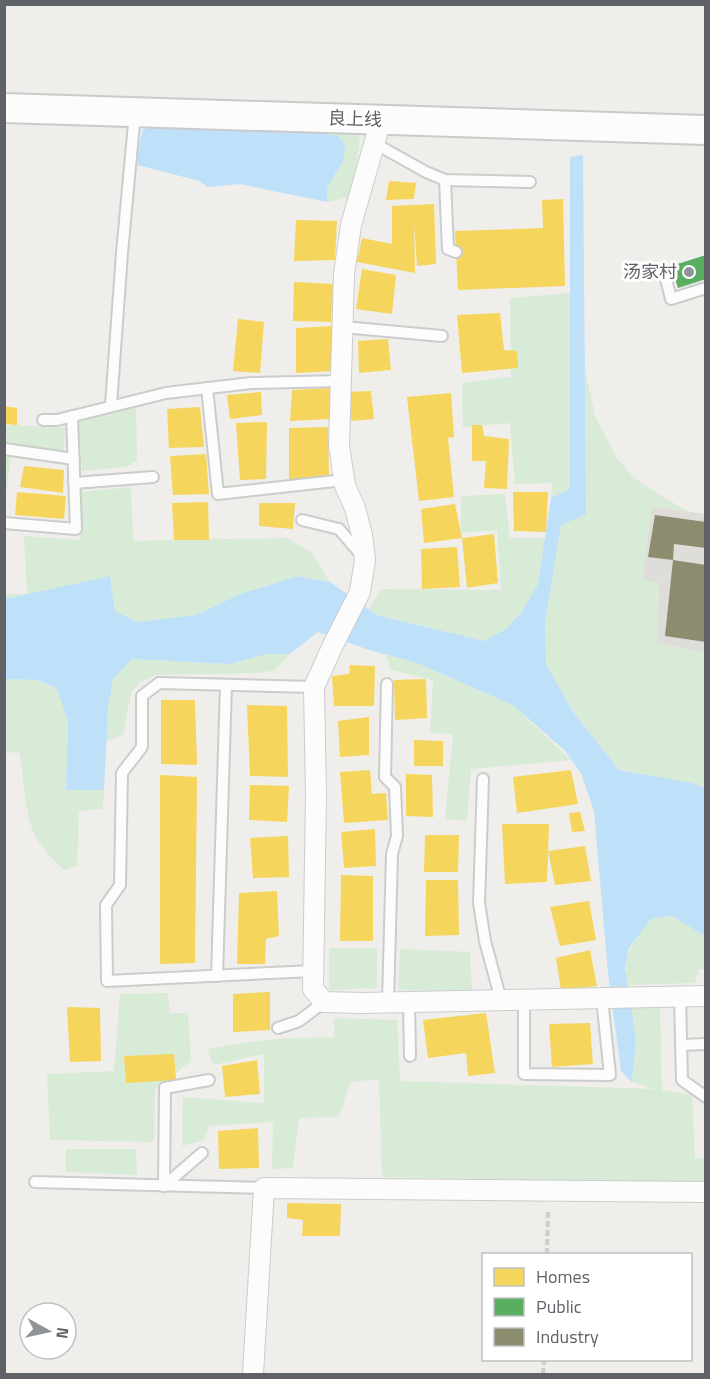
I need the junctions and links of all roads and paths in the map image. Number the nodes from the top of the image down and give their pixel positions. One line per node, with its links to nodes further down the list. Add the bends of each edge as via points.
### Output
1 (4, 108): 2 (street, 良上线)
2 (135, 112): 4 (street, 良上线); 14 (lane)
3 (705, 130): 4 (street, 良上线)
4 (378, 132): 5 (lane, via 426,172); 10 (street, via 351,225 344,274)
5 (445, 180): 6 (lane); 7 (lane, via 448,249)
6 (530, 182)
7 (456, 252)
8 (666, 279): 9 (lane, via 671,299)
9 (705, 288)
10 (343, 327): 11 (lane); 12 (street)
11 (442, 336)
12 (341, 381): 13 (lane); 20 (street, via 339,445)
13 (207, 388): 14 (lane); 20 (lane, via 218,494)
14 (111, 405): 15 (lane)
15 (72, 416): 16 (lane); 18 (lane)
16 (43, 420)
17 (4, 448): 18 (lane)
18 (74, 459): 21 (lane)
19 (153, 477): 21 (lane)
20 (344, 480): 24 (street, via 362,535)
21 (74, 483): 23 (lane, via 76,529)
22 (302, 520): 24 (lane, via 339,529)
23 (4, 523)
24 (365, 560): 27 (street, via 360,592)
25 (387, 684): 37 (lane, via 385,777 395,787 397,836 392,854)
26 (226, 685): 27 (lane); 30 (lane); 30 (lane, via 159,683 142,696 142,747 122,773 120,885 106,905 107,981)
27 (314, 687): 29 (street)
28 (483, 779): 34 (lane, via 480,903 485,941)
29 (313, 971): 30 (lane); 36 (street, via 313,989)
30 (218, 976)
31 (705, 996): 32 (street)
32 (680, 997): 33 (street); 41 (lane)
33 (602, 998): 35 (street); 35 (lane, via 610,1075 524,1074)
34 (501, 1000): 35 (street); 38 (street)
35 (524, 1000)
36 (324, 1002): 37 (street); 39 (lane, via 299,1021)
37 (388, 1002): 38 (street)
38 (409, 1002): 42 (lane)
39 (278, 1028)
40 (705, 1044): 41 (lane)
41 (681, 1045): 44 (lane, via 682,1080)
42 (410, 1056)
43 (209, 1080): 47 (lane, via 165,1088)
44 (705, 1097)
45 (202, 1153): 47 (lane)
46 (35, 1182): 47 (lane)
47 (164, 1186): 48 (lane)
48 (264, 1188): 49 (street); 52 (street)
49 (549, 1191): 50 (street); 51 (path)
50 (705, 1192)
51 (547, 1253)
52 (253, 1374)

